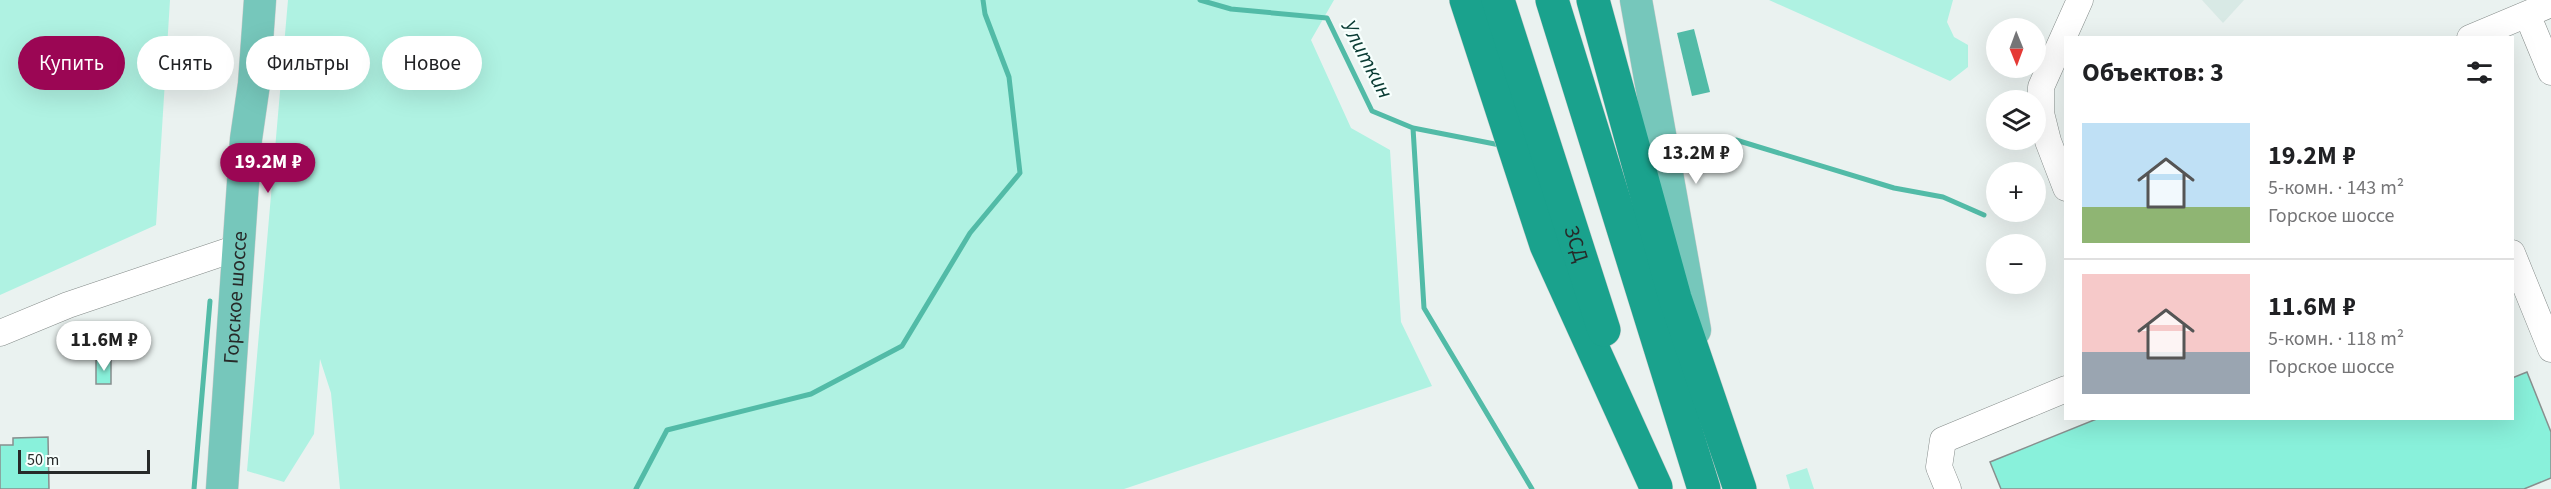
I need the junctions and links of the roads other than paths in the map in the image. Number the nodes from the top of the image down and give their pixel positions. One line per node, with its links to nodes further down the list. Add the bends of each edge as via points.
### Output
1 (246, 0): 13 (main road)
2 (260, 0): 13 (main road, Горское шоссе)
3 (1466, 0): 21 (highway, via 1546,245)
4 (1498, 0): 21 (highway, ЗСД)
5 (1552, 0): 23 (highway)
6 (1593, 0): 19 (highway, via 1675,298)
7 (1636, 0): 19 (main road, via 1691,295)
8 (2080, 0): 14 (street, via 2041,87 2041,112)
9 (2551, 4): 10 (street)
10 (2527, 14): 11 (street); 12 (street)
11 (2475, 36)
12 (2551, 72)
13 (246, 138): 15 (main road, Горское шоссе)
14 (2064, 183)
15 (240, 247): 17 (street, via 68,305); 22 (main road, Горское шоссе)
16 (2514, 258): 18 (street)
17 (0, 333)
18 (2551, 348)
19 (1702, 378): 24 (highway)
20 (2064, 390): 25 (street, via 1943,440 1939,467)
21 (1656, 488)
22 (222, 489)
23 (1704, 489)
24 (1740, 489)
25 (1948, 489)

